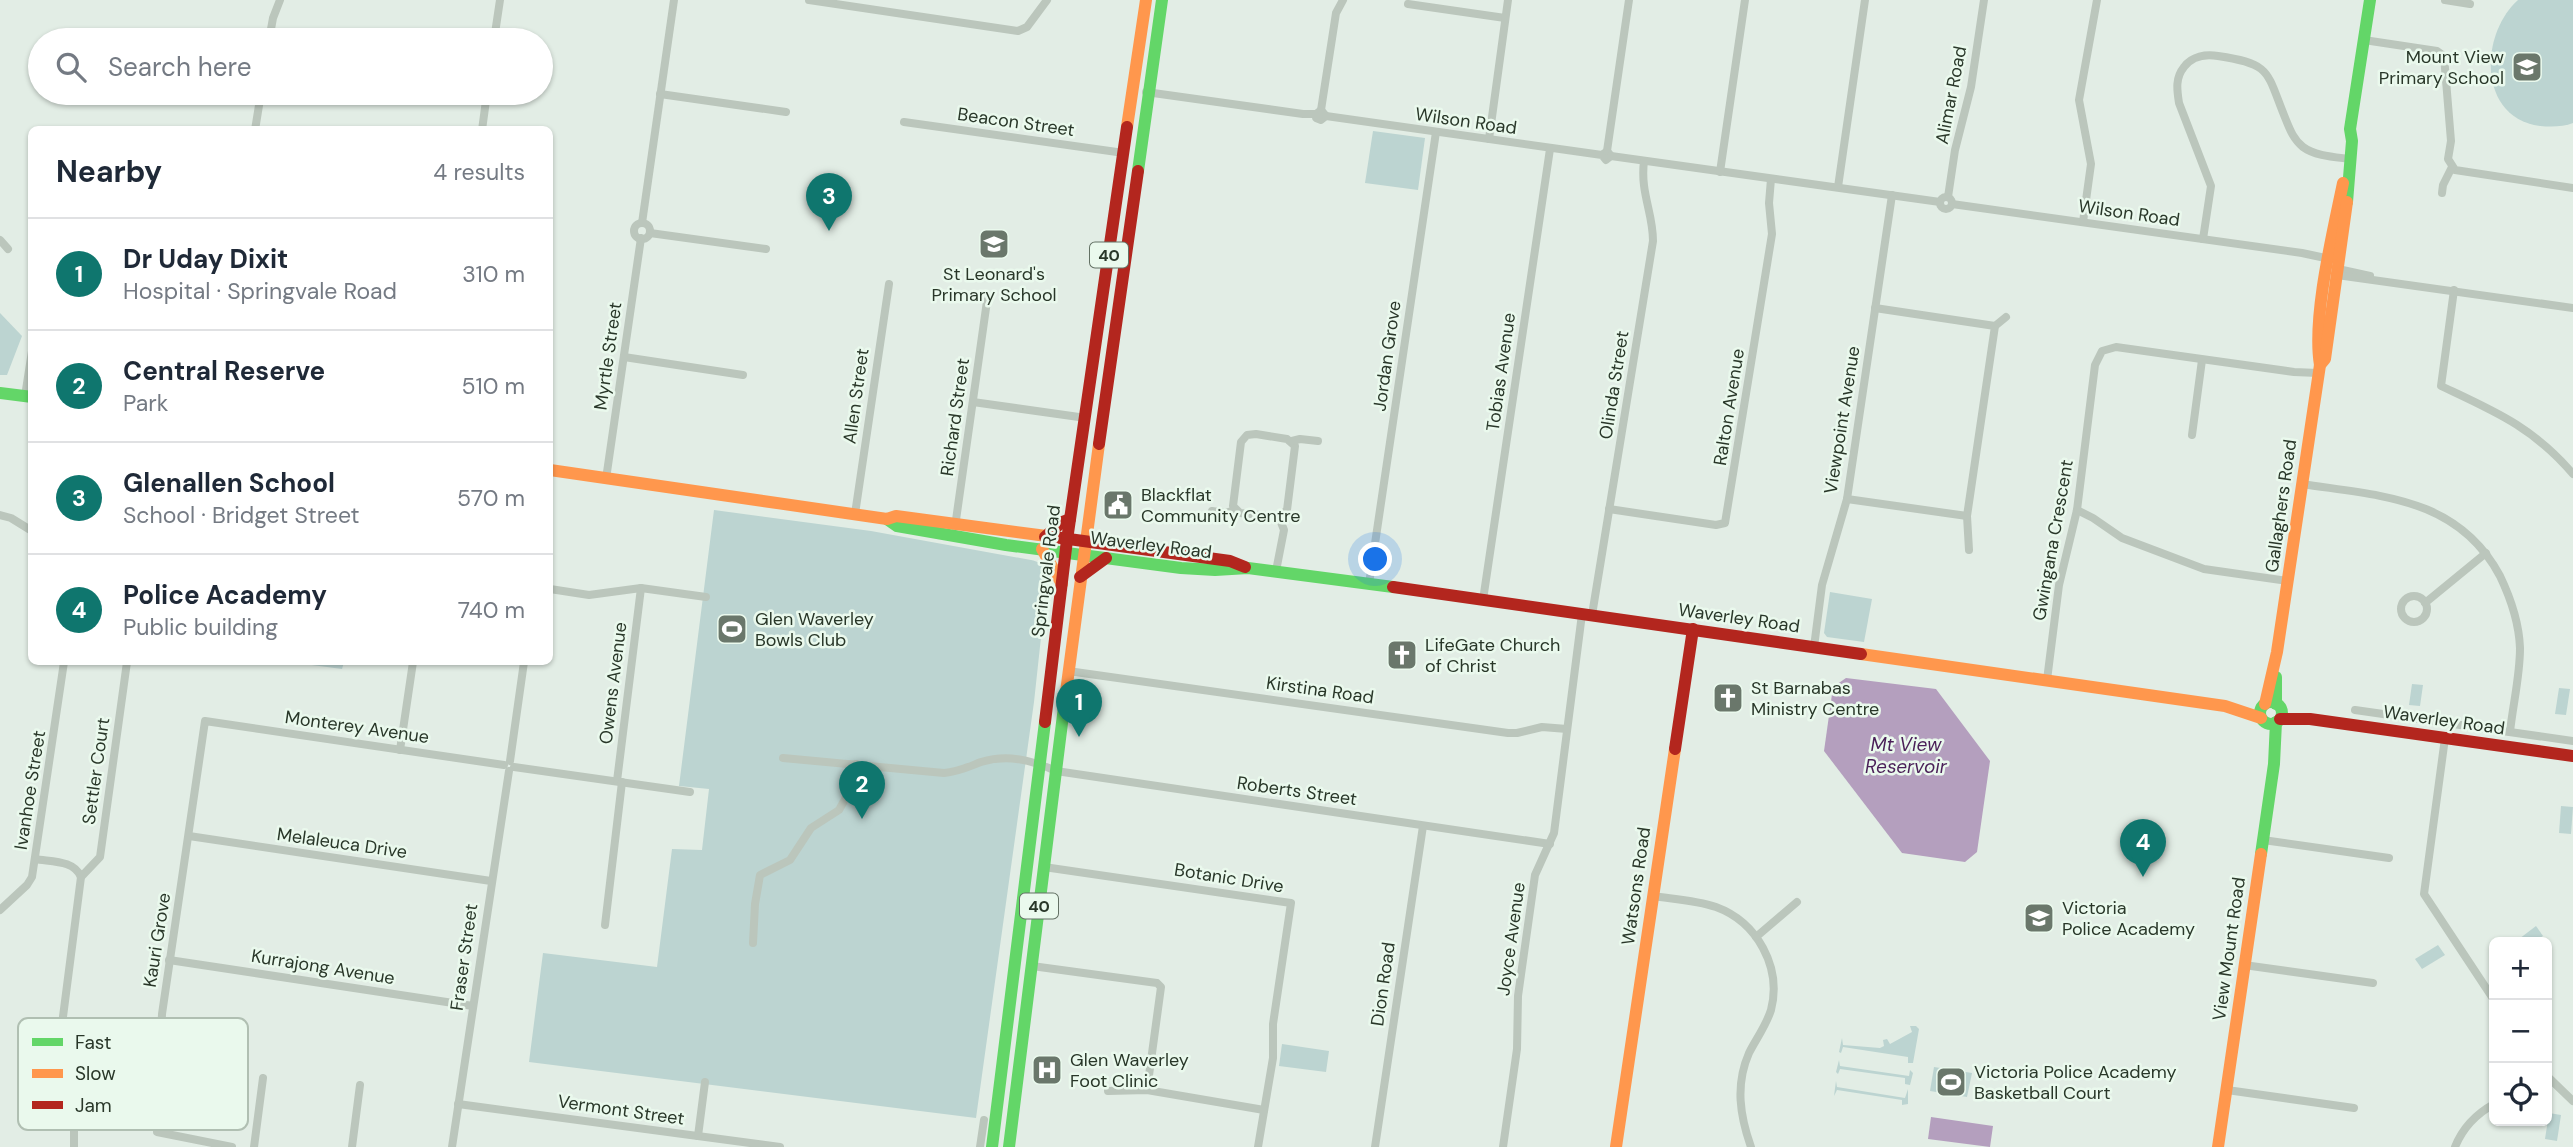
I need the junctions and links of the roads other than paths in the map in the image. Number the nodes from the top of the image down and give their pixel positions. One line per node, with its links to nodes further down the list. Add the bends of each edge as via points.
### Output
1 (280, 0): 21 (street)
2 (500, 0): 22 (street)
3 (674, 0): 26 (street)
4 (809, 0): 5 (street, via 1018,31 1027,27)
5 (1047, 0)
6 (1146, 0): 24 (main road, Springvale Road / 40)
7 (1162, 0): 25 (main road, Springvale Road / 40)
8 (1508, 0): 20 (street)
9 (1629, 0): 38 (street)
10 (1745, 0): 42 (street)
11 (1865, 0): 44 (street)
12 (1984, 0): 48 (street, Alimar Road)
13 (2097, 0): 49 (street, via 2079,100 2091,164)
14 (2370, 0): 23 (main road, Gallaghers Road)
15 (2376, 0): 23 (main road, Gallaghers Road)
16 (2445, 0): 19 (street)
17 (1338, 1): 30 (street)
18 (1408, 4): 20 (street)
19 (2470, 4)
20 (1505, 18): 35 (street)
21 (271, 28)
22 (496, 28)
23 (2367, 41): 40 (street, via 2437,51 2444,56); 41 (main road, Gallaghers Road)
24 (1133, 90): 25 (street, Wilson Road); 37 (main road, Springvale Road / 40)
25 (1149, 92): 30 (street, Wilson Road); 65 (main road, Springvale Road / 40)
26 (660, 94): 29 (street); 50 (street)
27 (259, 105): 32 (street)
28 (485, 105): 33 (street)
29 (786, 112)
30 (1321, 113): 34 (street, Wilson Road)
31 (904, 122): 37 (street, Beacon Street)
32 (256, 126)
33 (483, 126)
34 (1436, 132): 35 (street, Wilson Road); 105 (street, Jordan Grove)
35 (1489, 139): 36 (street, Wilson Road)
36 (1550, 149): 38 (street, Wilson Road); 109 (street, Tobias Avenue)
37 (1124, 153): 67 (main road, Springvale Road / 40)
38 (1606, 154): 39 (street, Wilson Road)
39 (1644, 161): 42 (street, Wilson Road); 84 (street, Olinda Street, via 1642,179 1653,241)
40 (2452, 167): 45 (street); 46 (street)
41 (2348, 170): 52 (street, via 2295,140 2267,72 2256,64 2206,55 2196,58 2179,74 2176,89 2211,186); 56 (main road, Gallaghers Road)
42 (1720, 172): 43 (street, Wilson Road)
43 (1771, 179): 44 (street, Wilson Road); 84 (street, Ralton Avenue, via 1772,234 1725,523)
44 (1838, 187): 47 (street, Wilson Road)
45 (2573, 188)
46 (2442, 193)
47 (1892, 195): 48 (street, Wilson Road); 61 (street, Viewpoint Avenue)
48 (1947, 201): 49 (street, Wilson Road)
49 (2083, 222): 52 (street, Wilson Road)
50 (642, 223): 51 (street, via 649,227); 51 (street, via 634,230 637,236)
51 (646, 236): 55 (street); 66 (street, Myrtle Street)
52 (2203, 239): 56 (street, Wilson Road, via 2302,253)
53 (0, 240): 54 (street)
54 (8, 249)
55 (766, 249)
56 (2334, 268): 57 (street); 57 (street, via 2353,279); 69 (main road, Gallaghers Road, via 2316,358)
57 (2384, 280): 59 (street)
58 (889, 284): 87 (street, Allen Street)
59 (2454, 290): 62 (street); 79 (street, via 2441,386 2516,423)
60 (987, 301): 73 (street, Richard Street)
61 (1875, 308): 64 (street); 82 (street, Viewpoint Avenue)
62 (2573, 308)
63 (2006, 317): 64 (street)
64 (1996, 326): 89 (street)
65 (1111, 356): 67 (main road); 92 (main road, Springvale Road / 40)
66 (624, 357): 70 (street); 80 (street, Myrtle Street)
67 (1094, 357): 74 (main road, Springvale Road / 40)
68 (2202, 360): 69 (street, Gwingana Crescent); 75 (street); 85 (street, Gwingana Crescent, via 2116,347 2102,351 2095,365)
69 (2319, 372): 81 (main road, Gallaghers Road)
70 (743, 375)
71 (0, 393): 72 (main road)
72 (28, 396)
73 (973, 402): 74 (street); 94 (street, Richard Street)
74 (1086, 418): 91 (main road, Springvale Road / 40)
75 (2192, 435)
76 (1292, 441): 77 (street); 83 (street, via 1256,434 1244,438); 90 (street, via 1295,451 1287,509)
77 (1318, 441)
78 (553, 470): 80 (main road, Waverley Road)
79 (2573, 474)
80 (606, 478): 87 (main road, Waverley Road)
81 (2302, 484): 100 (street, via 2416,504 2453,523); 103 (main road, Gallaghers Road)
82 (1847, 499): 89 (street); 113 (street, Viewpoint Avenue, via 1822,585)
83 (1235, 509): 86 (street); 90 (street)
84 (1609, 509): 111 (street, Olinda Street)
85 (2077, 510): 103 (street, via 2122,538 2204,569); 119 (street, Gwingana Crescent, via 2059,585)
86 (1212, 512)
87 (855, 514): 94 (main road, Waverley Road, via 896,516)
88 (0, 515): 93 (street)
89 (1967, 516): 98 (street)
90 (1279, 517): 101 (street, via 1284,530)
91 (1070, 519): 95 (main road, via 1049,531); 96 (main road, Springvale Road / 40)
92 (1088, 522): 97 (main road, Springvale Road / 40); 99 (main road)
93 (28, 529)
94 (954, 531): 95 (main road, Waverley Road)
95 (1044, 543): 96 (main road, Waverley Road); 104 (main road)
96 (1067, 546): 97 (main road, Waverley Road); 104 (main road, Springvale Road / 40)
97 (1084, 549): 99 (main road, Waverley Road); 102 (main road, Springvale Road / 40)
98 (1969, 550)
99 (1106, 552): 101 (main road, Waverley Road, via 1227,571); 102 (main road)
100 (2486, 553): 110 (street); 124 (street, via 2511,600 2517,625 2520,667)
101 (1276, 572): 105 (main road, Waverley Road)
102 (1080, 577): 118 (main road, Springvale Road / 40)
103 (2288, 581): 121 (main road, Gallaghers Road)
104 (1062, 584): 131 (main road, Springvale Road / 40)
105 (1369, 584): 109 (main road, Waverley Road)
106 (641, 588): 107 (street, via 589,595); 108 (street); 134 (street, Owens Avenue)
107 (553, 589)
108 (706, 597)
109 (1483, 600): 111 (main road, Waverley Road)
110 (2425, 603)
111 (1587, 615): 112 (main road, Waverley Road); 123 (street, Joyce Avenue)
112 (1693, 629): 113 (main road, Waverley Road); 145 (main road, Watsons Road)
113 (1814, 647): 119 (main road, Waverley Road)
114 (64, 665): 141 (street, Ivanhoe Street)
115 (127, 665): 143 (street, Settler Court, via 100,858)
116 (413, 665): 127 (street)
117 (524, 665): 132 (street, Fraser Street)
118 (1068, 671): 123 (street, Kirstina Road, via 1508,733 1542,727); 133 (main road, Springvale Road / 40)
119 (2047, 680): 121 (main road, Waverley Road)
120 (2355, 710): 124 (street)
121 (2271, 713): 125 (main road, Waverley Road); 138 (main road, View Mount Road, via 2274,756)
122 (205, 721): 127 (street, Monterey Avenue); 137 (street, Kauri Grove)
123 (1567, 729): 139 (street, Joyce Avenue)
124 (2510, 732): 126 (street)
125 (2445, 738): 128 (main road, Waverley Road); 155 (street, via 2424,894)
126 (2572, 741): 128 (street)
127 (400, 750): 132 (street, Monterey Avenue)
128 (2571, 756)
129 (783, 758): 130 (street, Roberts Street)
130 (856, 764): 131 (street, Roberts Street, via 944,773 997,759); 150 (street, via 854,783 839,810 811,828 787,862 760,876)
131 (1040, 764): 133 (street, Roberts Street); 181 (main road, Springvale Road / 40)
132 (509, 766): 134 (street, Monterey Avenue); 144 (street, Fraser Street)
133 (1056, 771): 136 (street, Roberts Street); 142 (main road, Springvale Road / 40)
134 (620, 782): 135 (street, Monterey Avenue); 148 (street, Owens Avenue)
135 (690, 792)
136 (1423, 826): 139 (street, Roberts Street); 184 (street, Dion Road)
137 (189, 836): 144 (street, Melaleuca Drive); 151 (street, Kauri Grove)
138 (2263, 840): 140 (street); 152 (main road, View Mount Road)
139 (1550, 844): 185 (street, Joyce Avenue, via 1535,875)
140 (2389, 858)
141 (35, 859): 143 (street, via 68,864); 147 (street, Ivanhoe Street, via 27,886)
142 (1044, 867): 153 (main road, Springvale Road / 40); 170 (street, Botanic Drive, via 1291,904)
143 (80, 877): 157 (street)
144 (491, 881): 156 (street, Fraser Street)
145 (1653, 895): 149 (street, via 1714,906 1735,916); 186 (main road, Watsons Road)
146 (1797, 902): 149 (street)
147 (0, 910)
148 (605, 925)
149 (1756, 937): 187 (street, via 1772,971 1773,996 1740,1087 1742,1119)
150 (753, 943)
151 (169, 960): 156 (street, Kurrajong Avenue); 158 (street, Kauri Grove)
152 (2244, 965): 154 (street); 164 (main road, View Mount Road)
153 (1032, 966): 163 (street, via 1161,987); 182 (main road, Springvale Road / 40)
154 (2372, 983)
155 (2489, 992)
156 (473, 1006): 167 (street, Fraser Street)
157 (63, 1018)
158 (162, 1018)
159 (263, 1078): 176 (street)
160 (2552, 1081): 166 (street)
161 (705, 1082): 173 (street)
162 (360, 1085): 177 (street)
163 (1147, 1090): 165 (street); 170 (street)
164 (2227, 1090): 168 (street); 188 (main road, View Mount Road)
165 (1108, 1091)
166 (2573, 1101)
167 (458, 1104): 173 (street, Vermont Street); 178 (street, Fraser Street)
168 (2354, 1108)
169 (2489, 1108): 189 (street, via 2466,1125)
170 (1264, 1110): 183 (street, Botanic Drive)
171 (984, 1120): 180 (street)
172 (157, 1130): 175 (street, Kauri Grove)
173 (698, 1136): 174 (street, Vermont Street)
174 (756, 1145): 179 (street, Vermont Street)
175 (232, 1147)
176 (254, 1147)
177 (352, 1147)
178 (452, 1147)
179 (780, 1147)
180 (980, 1147)
181 (992, 1147)
182 (1009, 1147)
183 (1258, 1147)
184 (1375, 1147)
185 (1503, 1147)
186 (1616, 1147)
187 (1751, 1147)
188 (2218, 1147)
189 (2455, 1147)

